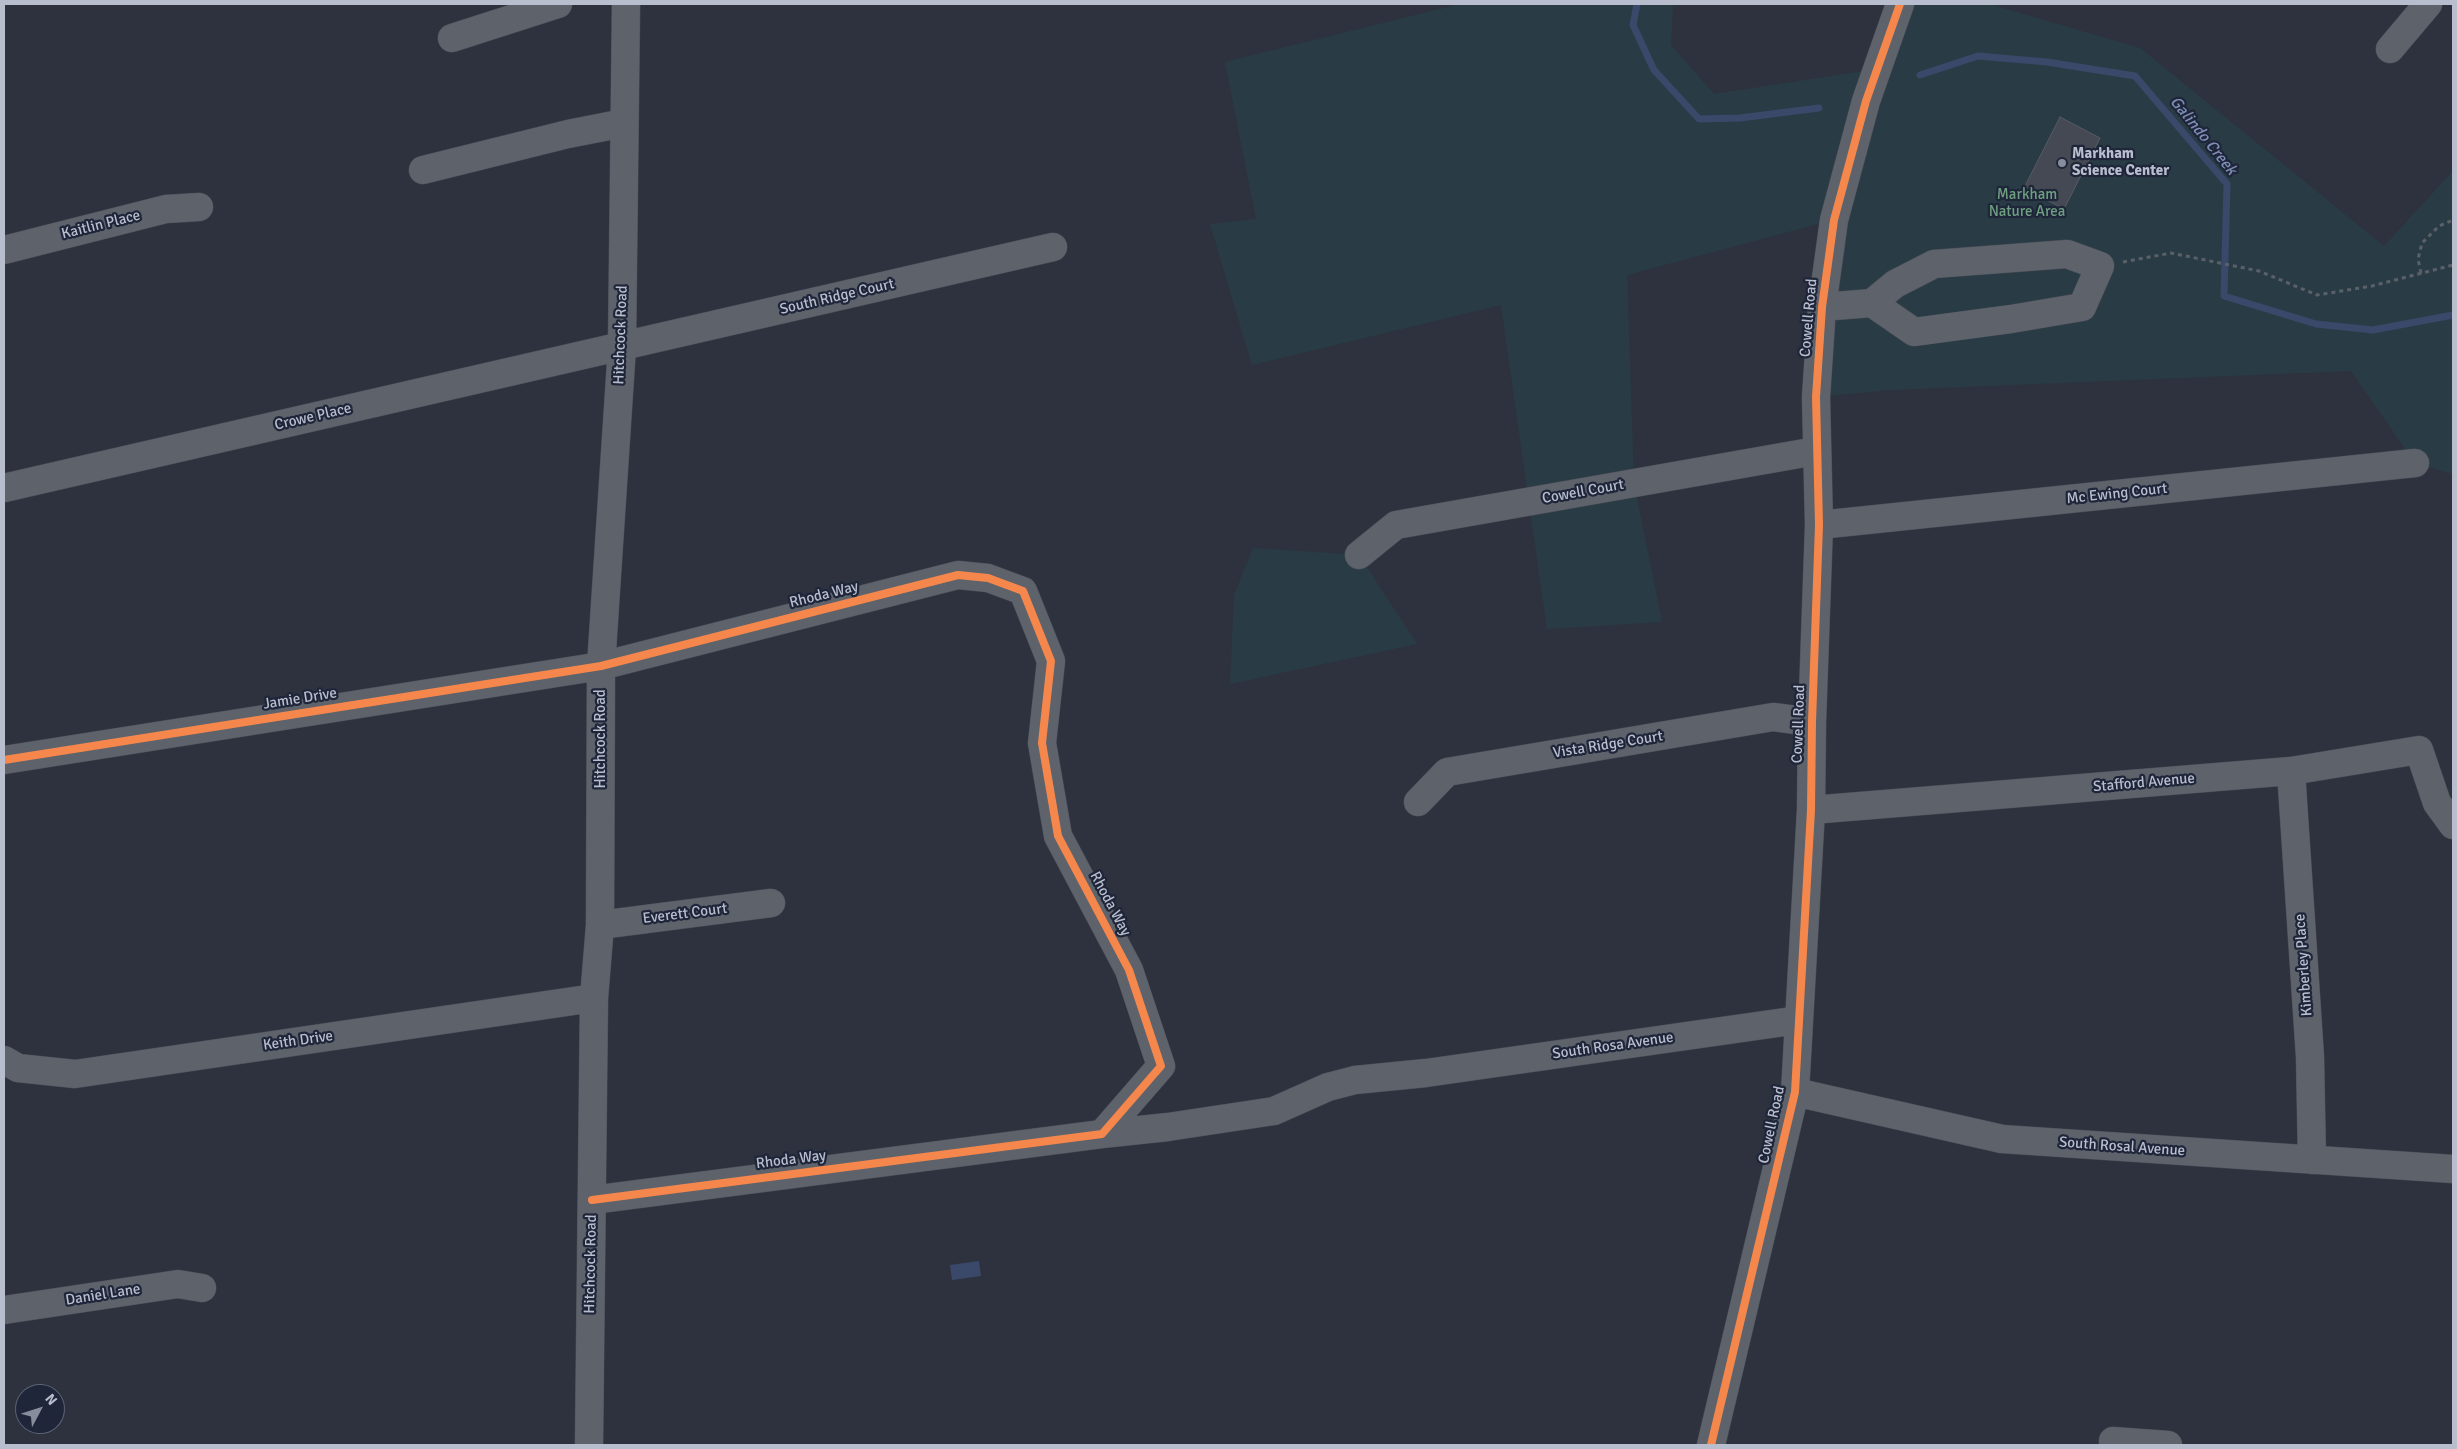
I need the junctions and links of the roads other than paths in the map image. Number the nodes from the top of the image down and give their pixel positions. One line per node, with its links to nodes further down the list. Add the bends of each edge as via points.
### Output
1 (558, 4): 5 (street)
2 (626, 4): 7 (street, Hitchcock Road)
3 (1900, 4): 13 (street, Cowell Road, via 1866,101 1834,220)
4 (2428, 4): 6 (street)
5 (452, 38)
6 (2390, 48)
7 (624, 123): 8 (street); 14 (street, Hitchcock Road)
8 (423, 170)
9 (199, 208): 11 (street, Kaitlin Place, via 166,209)
10 (1053, 247): 14 (street, South Ridge Court)
11 (4, 250)
12 (1872, 303): 12 (street, via 1895,284 1934,264 2067,254 2100,266 2082,307 2011,319 1914,332); 13 (street)
13 (1822, 307): 15 (street, Cowell Road)
14 (622, 347): 17 (street, Crowe Place); 20 (street, Hitchcock Road)
15 (1816, 451): 18 (street, Cowell Road); 19 (street, Cowell Court, via 1396,525)
16 (2415, 463): 18 (street, Mc Ewing Court)
17 (4, 488)
18 (1819, 526): 21 (street, Cowell Road)
19 (1359, 555)
20 (602, 666): 22 (street, Jamie Drive); 28 (street, Hitchcock Road); 33 (street, Rhoda Way, via 958,576 988,578 1023,591 1051,661 1042,743 1058,836 1129,970 1161,1066)
21 (1812, 722): 24 (street, Vista Ridge Court, via 1774,717 1447,772); 25 (street, Cowell Road)
22 (4, 760)
23 (2291, 771): 25 (street, Stafford Avenue); 26 (street, Stafford Avenue, via 2419,750 2437,803); 34 (street, Kimberley Place, via 2310,1057)
24 (1418, 802)
25 (1811, 810): 30 (street, Cowell Road)
26 (2453, 825)
27 (771, 903): 28 (street, Everett Court)
28 (600, 925): 29 (street, Hitchcock Road)
29 (594, 998): 31 (street, Keith Drive, via 75,1074 18,1068); 36 (street, Hitchcock Road)
30 (1799, 1020): 32 (street, Cowell Road); 33 (street, South Rosa Avenue, via 1426,1073 1355,1080 1328,1087 1274,1111)
31 (4, 1060)
32 (1795, 1092): 34 (street, South Rosal Avenue, via 2002,1139); 41 (street, Cowell Road)
33 (1102, 1134): 36 (street, Rhoda Way)
34 (2312, 1160): 35 (street, South Rosal Avenue)
35 (2453, 1168)
36 (592, 1200): 40 (street, Hitchcock Road)
37 (202, 1288): 38 (street, Daniel Lane, via 178,1284)
38 (4, 1310)
39 (2114, 1441): 42 (street)
40 (589, 1445)
41 (1711, 1445)
42 (2168, 1445)

